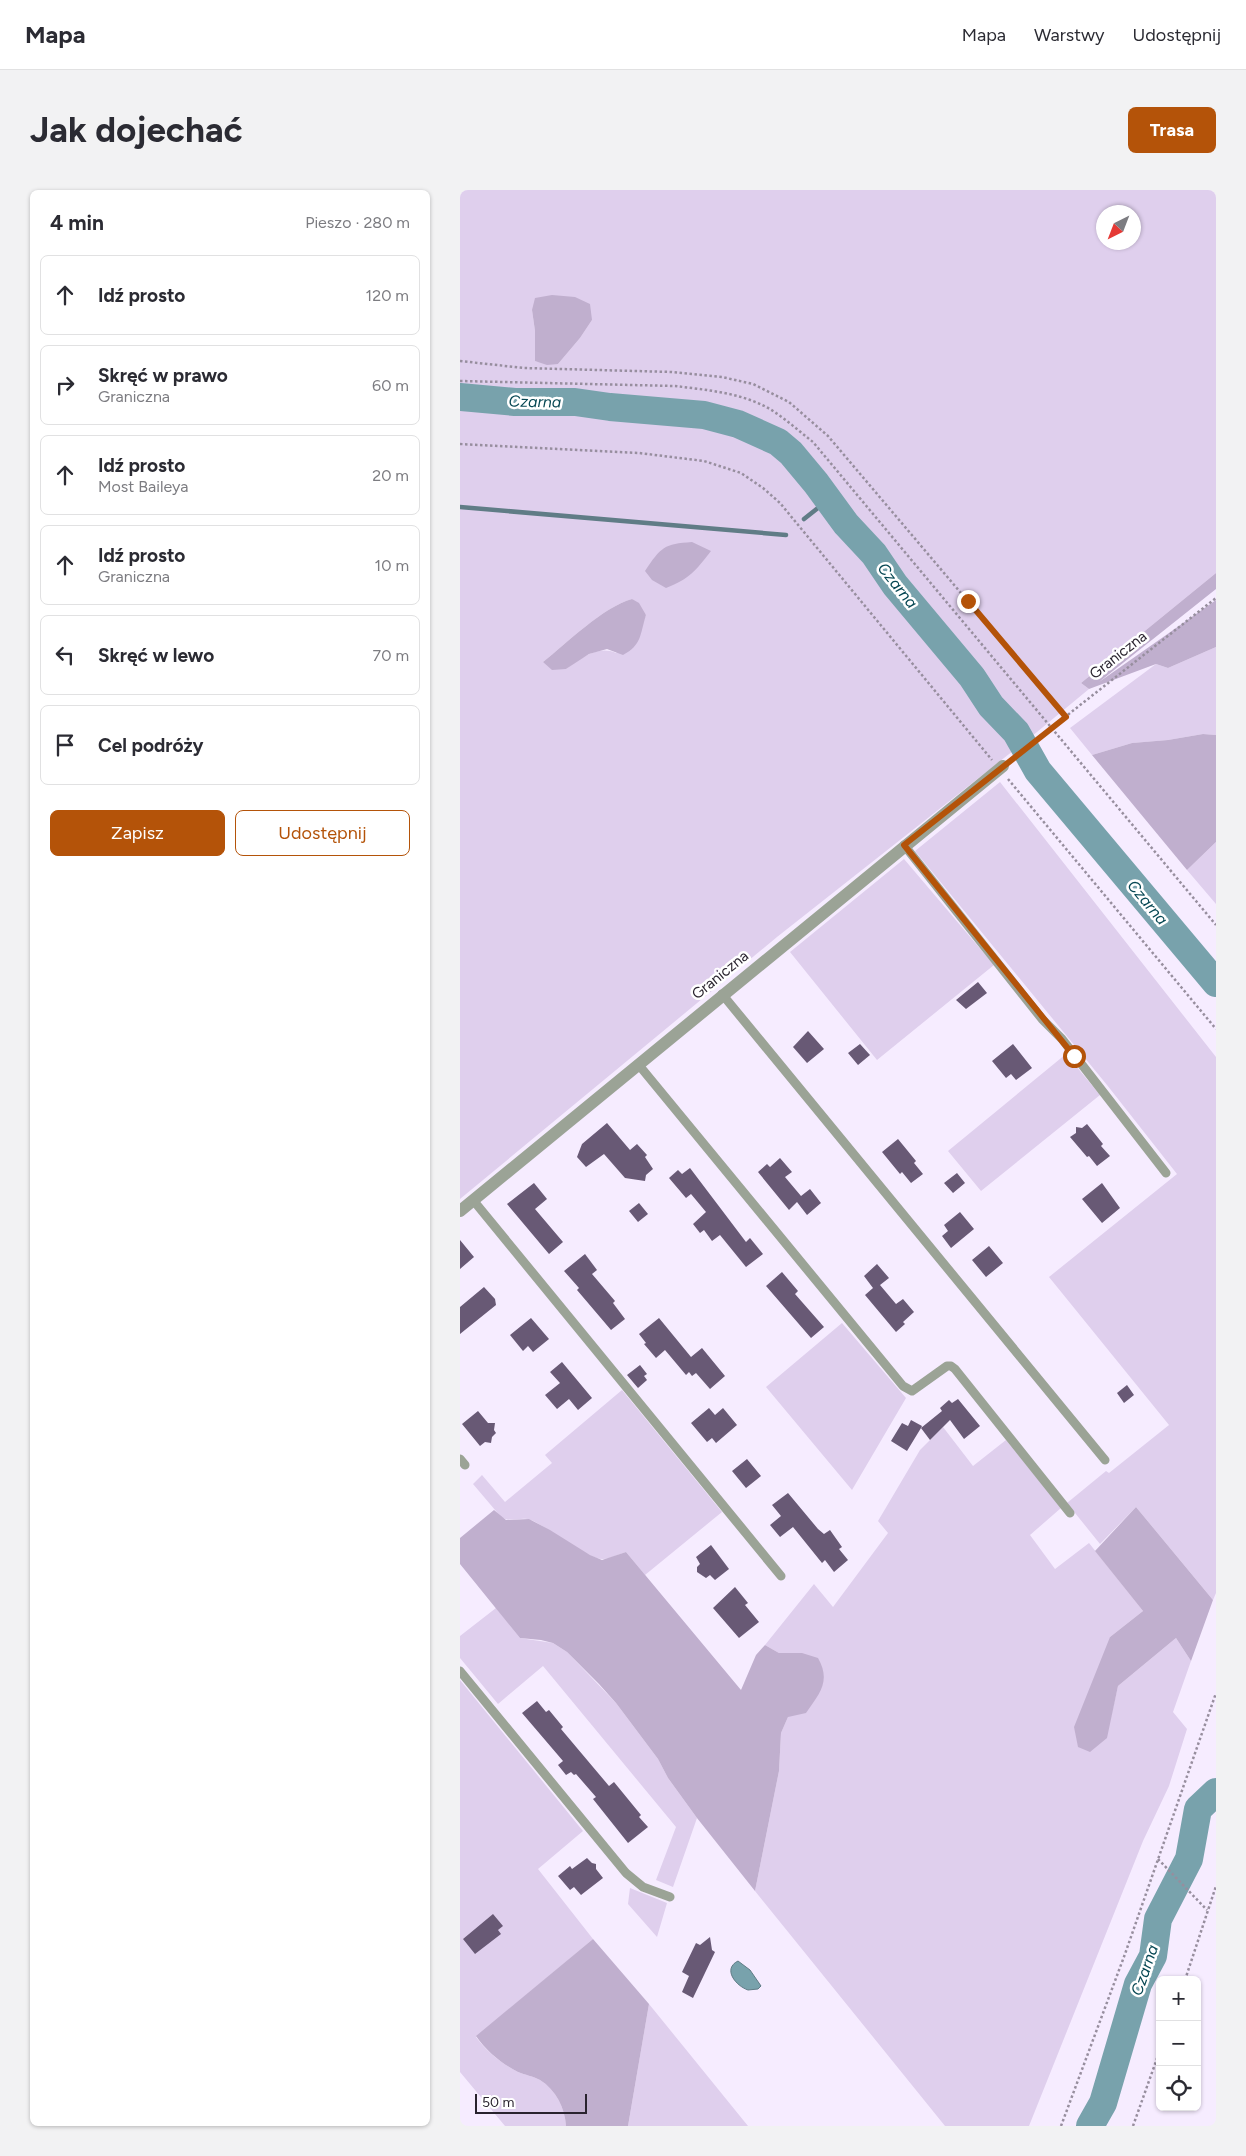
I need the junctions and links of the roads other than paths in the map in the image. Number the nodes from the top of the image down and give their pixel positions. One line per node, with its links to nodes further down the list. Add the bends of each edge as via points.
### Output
1 (1001, 767): 2 (street, Graniczna)
2 (904, 845): 3 (street, Graniczna); 5 (lane)
3 (722, 994): 4 (street, Graniczna); 8 (lane)
4 (638, 1064): 6 (street, Graniczna); 9 (lane, via 903,1386 912,1391 947,1366 955,1369)
5 (1166, 1173)
6 (473, 1200): 7 (street, Graniczna); 10 (lane)
7 (460, 1211)
8 (1105, 1460)
9 (1070, 1513)
10 (781, 1576)
11 (460, 1671): 12 (lane, via 626,1873 643,1887)
12 (670, 1897)

